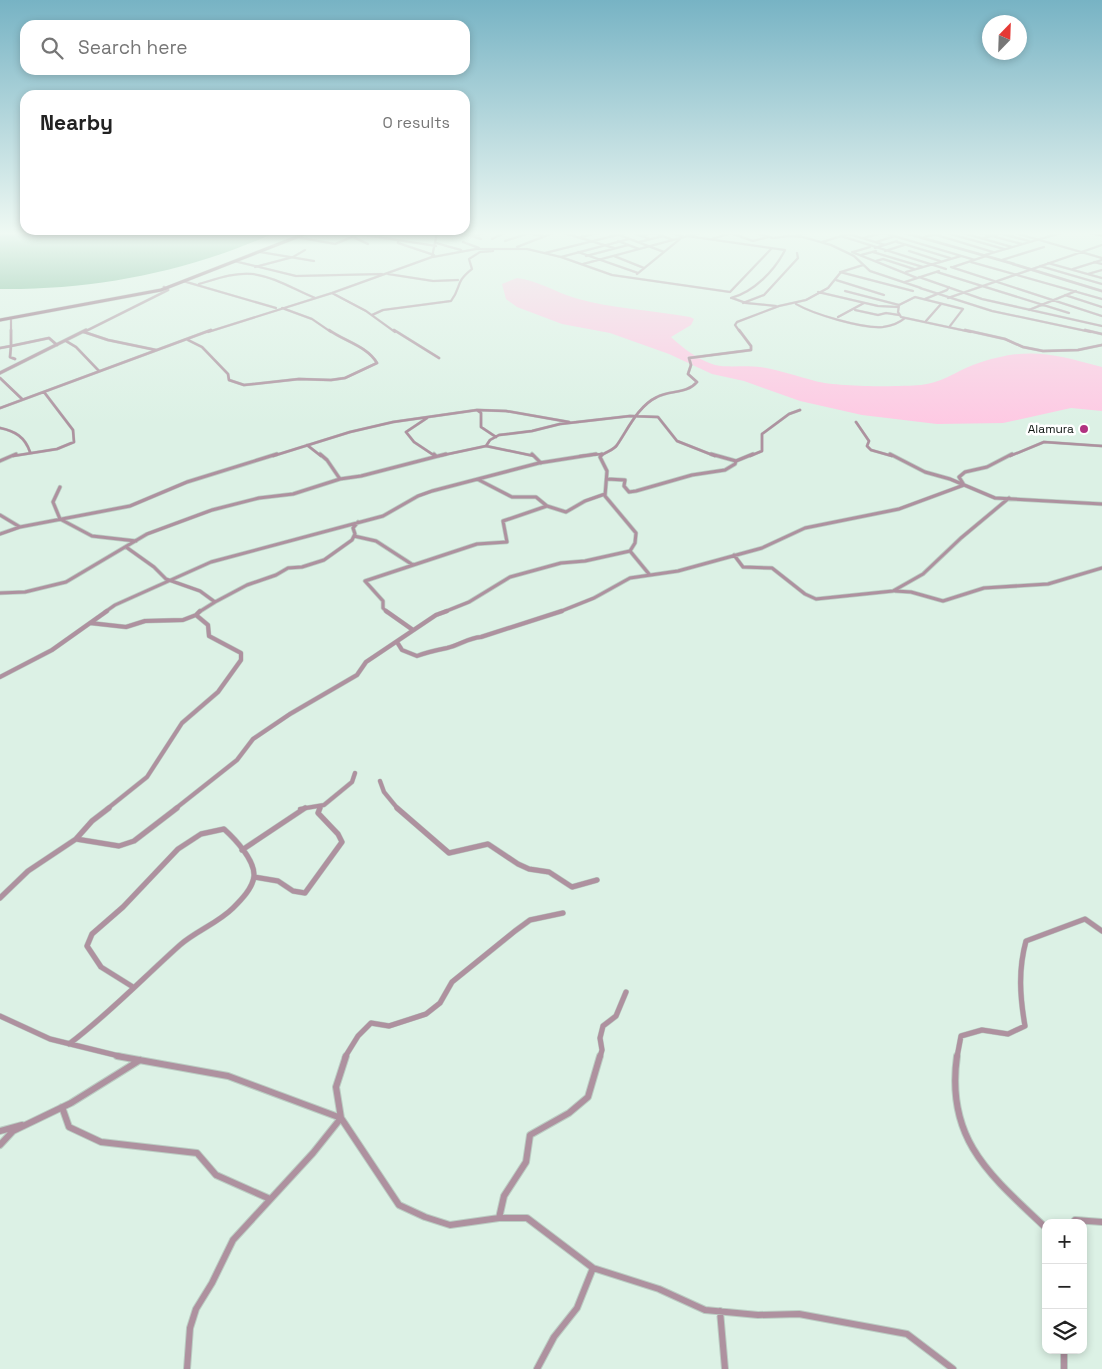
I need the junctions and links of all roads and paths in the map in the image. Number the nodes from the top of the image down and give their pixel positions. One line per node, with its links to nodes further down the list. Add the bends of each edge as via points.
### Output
1 (118, 297): 43 (main road)
2 (119, 297): 40 (main road)
3 (154, 297): 47 (street)
4 (242, 297): 33 (street)
5 (319, 297): 20 (street)
6 (339, 297): 37 (street)
7 (454, 297): 37 (street, via 451,301 382,310)
8 (734, 297): 21 (street)
9 (757, 297): 25 (street)
10 (809, 297): 27 (street)
11 (838, 297): 26 (street)
12 (866, 297): 31 (street)
13 (929, 297): 23 (street)
14 (945, 297): 22 (street)
15 (976, 297): 35 (street)
16 (1014, 297): 29 (street)
17 (1043, 297): 24 (street)
18 (1062, 297): 24 (street)
19 (1068, 297): 32 (street)
20 (315, 298): 33 (street)
21 (731, 298): 25 (street)
22 (948, 298): 48 (street, via 1018,317)
23 (924, 299): 28 (street); 31 (street, via 913,298)
24 (1053, 300): 29 (street); 39 (street)
25 (743, 302): 30 (street)
26 (864, 303): 31 (street); 34 (street)
27 (796, 304): 30 (street); 41 (street)
28 (941, 304): 44 (street); 45 (street, via 963,309)
29 (1039, 305): 35 (street); 36 (street)
30 (780, 306): 66 (street, via 735,324 751,350 691,357 688,374 696,384 658,396)
31 (898, 306): 38 (street)
32 (1102, 307)
33 (280, 308): 49 (street); 49 (street, via 312,319 350,341 377,363 338,379 236,384 202,347)
34 (855, 310): 38 (street); 41 (street)
35 (1029, 310): 46 (street)
36 (1069, 313)
37 (372, 315): 56 (street)
38 (899, 315): 42 (street)
39 (1102, 316)
40 (11, 318): 43 (main road); 53 (street)
41 (838, 318): 42 (street, via 880,327)
42 (905, 318): 44 (street)
43 (0, 319)
44 (926, 321): 45 (street)
45 (950, 326): 52 (street, via 1043,351 1078,350)
46 (1102, 326)
47 (84, 332): 50 (street); 55 (street, via 92,338)
48 (1102, 334)
49 (188, 340): 55 (street)
50 (66, 341): 51 (street); 58 (street, via 82,350)
51 (57, 345): 53 (street, via 49,338 42,338); 59 (street)
52 (1102, 345)
53 (10, 346): 54 (street); 57 (street, via 10,357)
54 (0, 348)
55 (156, 350): 58 (street)
56 (438, 358)
57 (15, 359)
58 (99, 372): 61 (street)
59 (0, 373)
60 (0, 378): 62 (street)
61 (44, 392): 62 (street); 75 (street, via 73,430 74,442 64,449)
62 (22, 400): 63 (street)
63 (0, 408)
64 (477, 410): 67 (street); 68 (street); 71 (street, via 481,413 480,427)
65 (800, 410): 79 (street, via 762,434 762,451)
66 (637, 416): 68 (street); 76 (street, via 625,429 616,447); 79 (street, via 658,417 677,441)
67 (427, 418): 72 (street, via 393,422); 77 (street, via 406,432 414,442)
68 (580, 422): 71 (street)
69 (856, 422): 84 (street, via 871,450)
70 (0, 428): 75 (street, via 18,434)
71 (496, 436): 73 (street)
72 (307, 445): 81 (street, via 327,460); 91 (street, via 187,482 130,506)
73 (486, 446): 77 (street); 80 (street, via 532,454)
74 (1102, 446): 84 (street, via 1086,447 1054,441 1034,444 984,468 966,470 959,477)
75 (30, 452): 78 (street)
76 (602, 454): 80 (street, via 577,455); 82 (street, via 600,457)
77 (436, 456): 81 (street, via 381,472)
78 (0, 461)
79 (736, 461): 82 (street, via 727,470 628,492 624,486 626,480)
80 (541, 463): 83 (street)
81 (340, 478): 96 (street, via 294,494 259,498 212,510)
82 (607, 479): 86 (street)
83 (479, 480): 89 (street, via 512,497 536,497); 92 (street, via 432,491 383,516)
84 (964, 485): 87 (street, via 995,498); 99 (street, via 899,509 805,528 762,548)
85 (60, 487): 91 (street, via 53,502)
86 (605, 494): 89 (street, via 566,512); 98 (street, via 636,533)
87 (1009, 498): 88 (street); 104 (street, via 923,574)
88 (1102, 504)
89 (547, 506): 100 (street, via 503,521 507,542 477,544)
90 (0, 515): 93 (street)
91 (60, 519): 93 (street); 96 (street, via 92,536)
92 (358, 521): 95 (street, via 353,528); 103 (street, via 211,562)
93 (20, 527): 94 (street)
94 (0, 534)
95 (354, 536): 100 (street, via 376,541); 106 (street, via 324,560 302,568 288,568)
96 (136, 541): 97 (street)
97 (126, 547): 103 (street, via 154,565); 105 (street, via 66,582 25,592)
98 (630, 551): 102 (street); 109 (street, via 561,563 510,577)
99 (734, 555): 102 (street, via 678,571); 104 (street, via 743,567 772,568 816,599)
100 (413, 565): 109 (street, via 365,581 383,601 386,612)
101 (1102, 568): 104 (street, via 1071,580 984,588 943,601 911,592)
102 (649, 574): 110 (street, via 630,578 594,598 546,618 468,638 418,656 402,650)
103 (168, 580): 106 (street, via 207,593); 108 (street, via 115,605)
104 (892, 591)
105 (0, 593)
106 (215, 602): 107 (street)
107 (196, 615): 108 (street, via 183,620 145,621 126,627); 115 (street, via 208,625 208,636 241,653 240,660 218,692 182,723 148,777 92,821)
108 (90, 623): 111 (street, via 52,650)
109 (413, 630): 110 (street)
110 (397, 642): 115 (street, via 366,662 357,675 253,739 237,760 134,842 119,846)
111 (0, 677)
112 (355, 773): 114 (street, via 352,782)
113 (380, 781): 118 (street, via 384,792 403,816 449,853 488,844 502,857 530,869 548,872 572,886)
114 (320, 806): 116 (street, via 301,808); 117 (street, via 318,812 322,820 340,834 342,842 305,893 293,891 278,881)
115 (76, 839): 119 (street, via 28,871)
116 (242, 850): 117 (street, via 252,866); 122 (street, via 224,829 201,834 178,849 123,907 92,934 87,946 101,967)
117 (254, 877): 122 (street, via 249,890 232,909 200,928)
118 (597, 880)
119 (0, 898)
120 (563, 913): 128 (street, via 530,920 515,931 452,982 440,1003 426,1014 389,1026 371,1023 358,1033 344,1060 336,1089)
121 (1102, 931): 136 (street, via 1085,918 1026,941 1020,958 1025,1026 1008,1034 982,1030 961,1036 956,1054 956,1098 971,1147 989,1171)
122 (133, 987): 125 (street)
123 (626, 992): 133 (street, via 616,1016 603,1026 602,1050 588,1097 569,1113 530,1135 525,1165 505,1192)
124 (0, 1016): 125 (street, via 50,1039)
125 (69, 1044): 126 (street)
126 (140, 1060): 127 (street); 128 (street, via 228,1076)
127 (62, 1107): 129 (street); 132 (street, via 69,1127 101,1142 197,1153 216,1175)
128 (341, 1118): 132 (street); 133 (street, via 404,1208 450,1224)
129 (26, 1124): 130 (street); 131 (street, via 13,1131)
130 (0, 1131)
131 (0, 1145)
132 (270, 1199): 140 (street, via 233,1240 196,1310 190,1328)
133 (499, 1218): 137 (street, via 527,1218)
134 (1087, 1221): 135 (street)
135 (1102, 1222)
136 (1042, 1224)
137 (592, 1268): 138 (street, via 659,1289 705,1310); 141 (street, via 577,1308 554,1337)
138 (720, 1311): 142 (street); 143 (street, via 799,1314 907,1334)
139 (1064, 1354): 144 (street)
140 (187, 1369)
141 (537, 1369)
142 (725, 1369)
143 (953, 1369)
144 (1064, 1369)

